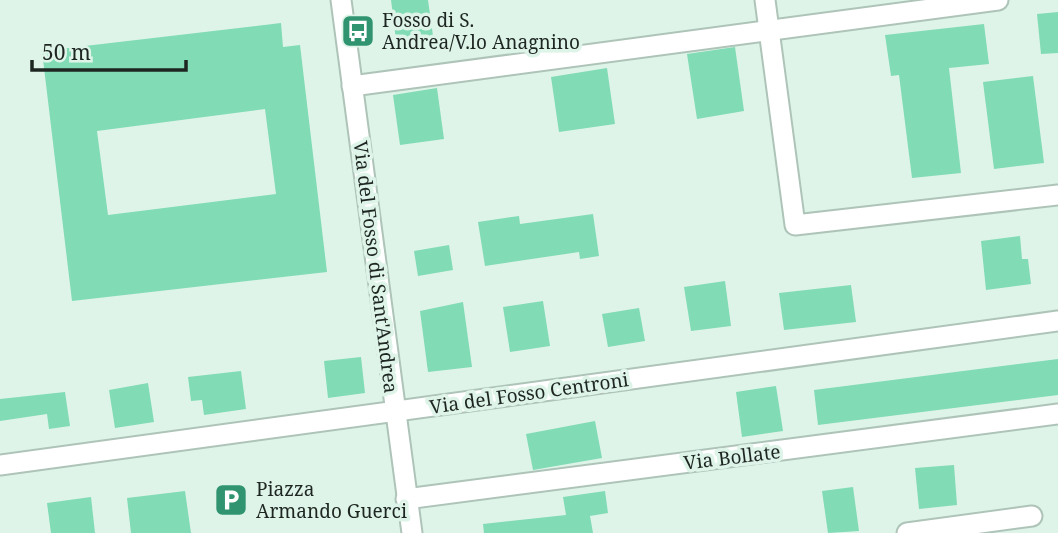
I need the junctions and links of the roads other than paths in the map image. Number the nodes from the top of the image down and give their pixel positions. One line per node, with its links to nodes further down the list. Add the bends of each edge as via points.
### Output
1 (341, 0): 5 (street, Via del Fosso di Sant'Andrea)
2 (765, 0): 4 (street)
3 (998, 0): 4 (street)
4 (769, 32): 5 (street); 6 (street, via 795,225)
5 (352, 86): 8 (street, Via del Fosso di Sant'Andrea)
6 (1058, 195)
7 (1058, 321): 8 (street, Via del Fosso Centroni)
8 (394, 411): 10 (street, Via del Fosso Centroni); 11 (street, Via del Fosso di Sant'Andrea)
9 (1058, 414): 11 (street, Via Bollate)
10 (0, 465)
11 (406, 499): 13 (street, Via del Fosso di Sant'Andrea)
12 (1032, 516): 14 (street)
13 (412, 533)
14 (907, 533)

